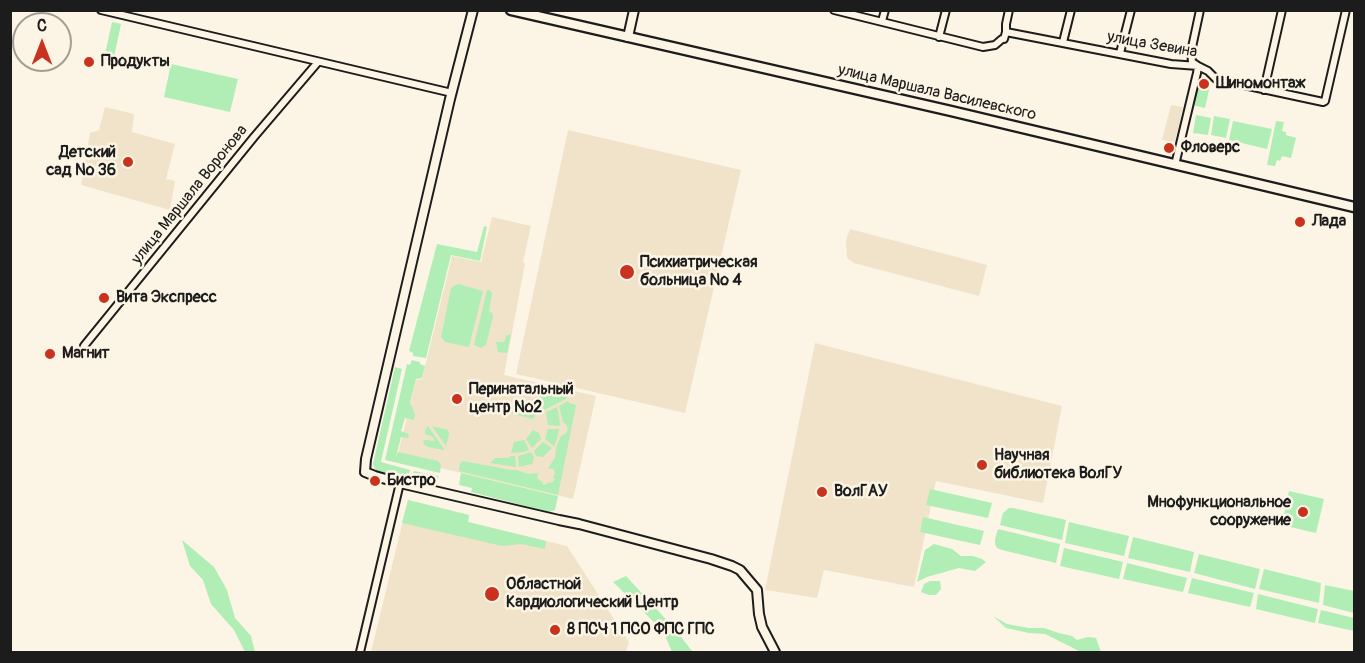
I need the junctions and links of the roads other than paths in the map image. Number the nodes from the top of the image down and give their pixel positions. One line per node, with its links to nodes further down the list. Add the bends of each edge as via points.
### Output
1 (101, 10): 20 (street)
2 (473, 10): 23 (street)
3 (511, 10): 16 (main road, улица Маршала Василевского)
4 (634, 10): 16 (street)
5 (834, 10): 14 (street)
6 (885, 10): 14 (street)
7 (946, 10): 17 (street)
8 (1009, 10): 15 (street)
9 (1071, 10): 18 (street)
10 (1131, 10): 19 (street)
11 (1200, 10): 21 (street, via 1191,52 1192,62)
12 (1282, 10): 22 (street)
13 (1346, 10): 22 (street, улица Зевина, via 1325,101)
14 (882, 21): 17 (street)
15 (1006, 32): 17 (street, via 1004,39 983,47); 18 (street, улица Зевина)
16 (628, 37): 24 (main road, улица Маршала Василевского)
17 (939, 37)
18 (1063, 42): 19 (street, улица Зевина)
19 (1120, 53): 21 (street, улица Зевина)
20 (318, 63): 23 (street); 26 (street, улица Маршала Воронова)
21 (1198, 66): 22 (street, улица Зевина, via 1216,79); 24 (street)
22 (1264, 90)
23 (452, 93): 27 (street, via 366,459 365,472)
24 (1175, 165): 25 (main road, улица Маршала Василевского)
25 (1354, 207)
26 (84, 346)
27 (400, 483): 28 (street); 29 (street, via 579,524 732,566 757,590 762,627)
28 (360, 652)
29 (775, 652)

